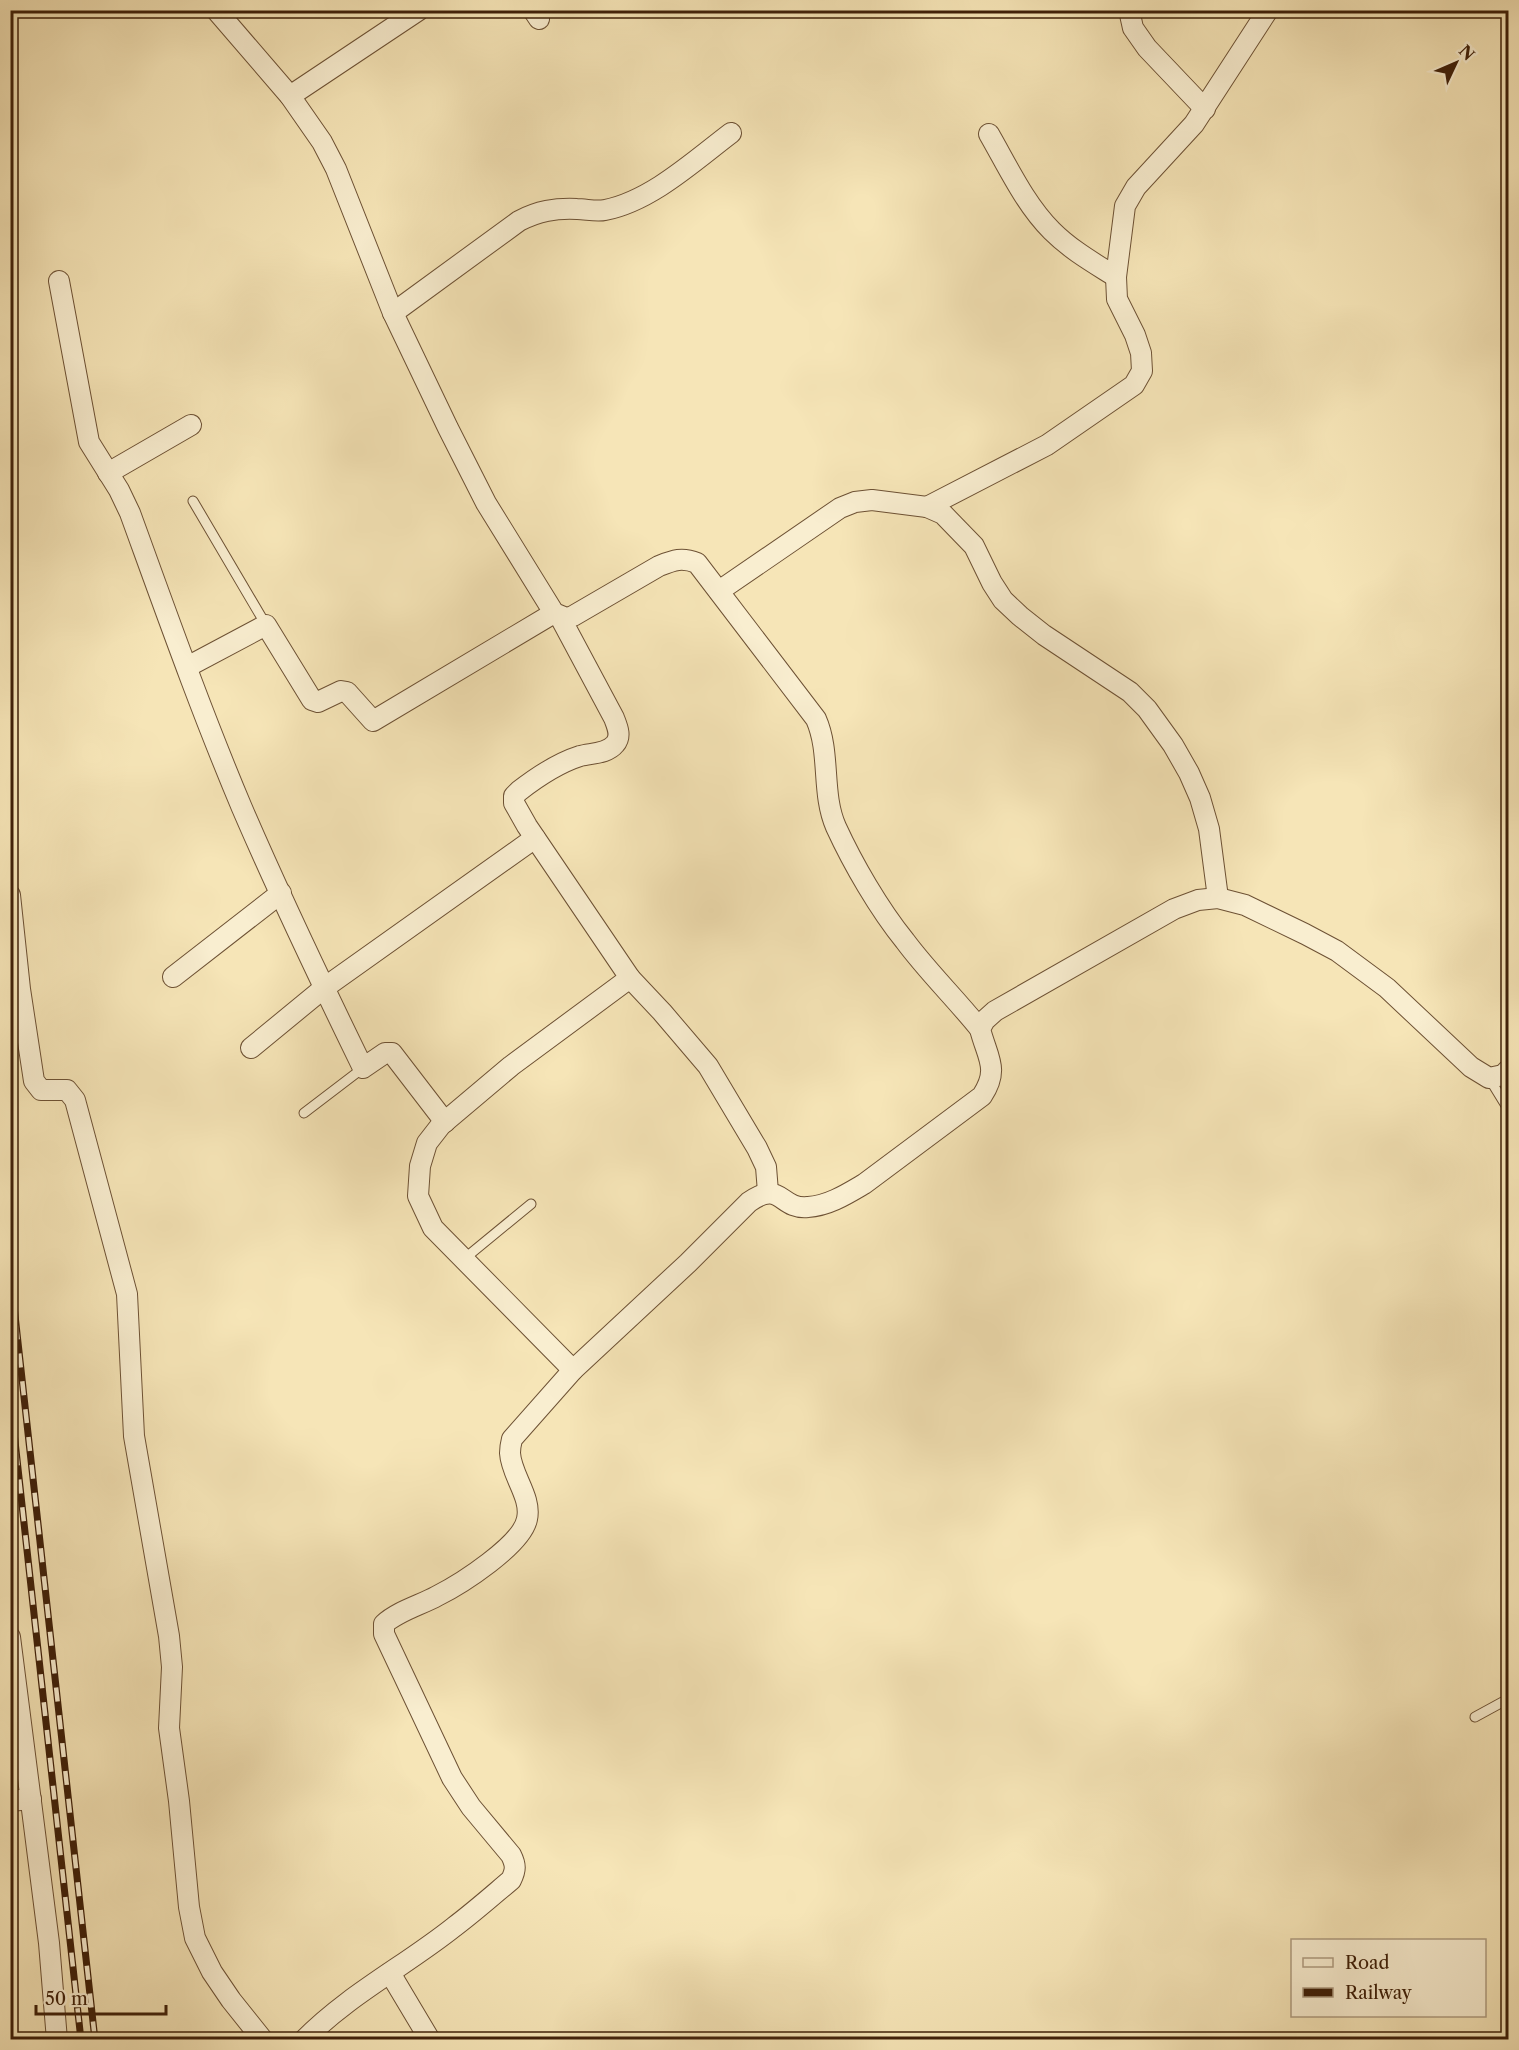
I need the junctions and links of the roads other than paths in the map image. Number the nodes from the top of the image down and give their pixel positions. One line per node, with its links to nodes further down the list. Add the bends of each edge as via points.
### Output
1 (216, 10): 5 (street)
2 (419, 10): 5 (street)
3 (1129, 10): 6 (street, via 1133,28 1147,48)
4 (1268, 10): 6 (street)
5 (290, 96): 11 (street, via 336,169)
6 (1205, 109): 9 (street, via 1136,187 1125,206)
7 (731, 134): 11 (street, via 631,202 601,211 547,210 519,221)
8 (989, 134): 9 (street, via 1032,208 1052,231)
9 (1116, 277): 15 (street, via 1117,299 1141,352 1142,371 1134,385 1047,445)
10 (59, 281): 13 (street, via 89,442)
11 (393, 313): 17 (street, via 486,503)
12 (191, 425): 13 (street)
13 (108, 473): 19 (street, via 130,513)
14 (193, 501): 18 (lane)
15 (927, 507): 16 (street, via 872,500 840,508); 23 (street, via 943,514 963,533 992,583 1020,616 1130,692 1147,709 1173,745 1200,798 1209,829)
16 (719, 591): 17 (street, via 697,563 674,559 573,616); 27 (street, via 816,718 822,733 829,805 835,825 875,897 905,942)
17 (557, 615): 18 (street, via 372,721 347,692 318,702 312,700); 20 (street, via 615,717 618,739 608,750 558,766 514,796 518,812)
18 (266, 625): 19 (street)
19 (187, 667): 21 (street)
20 (535, 838): 25 (street); 26 (street)
21 (281, 893): 24 (street); 26 (street)
22 (10, 895): 47 (street, via 34,1081 41,1090 67,1090 75,1100 127,1294 134,1436 169,1636 169,1728 195,1938 212,1972)
23 (1218, 898): 27 (street, via 1174,909 995,1011); 31 (street, via 1245,905 1337,951 1387,988 1471,1067)
24 (173, 977)
25 (630, 978): 34 (street, via 511,1066); 35 (street, via 708,1066 757,1148 766,1167)
26 (324, 988): 28 (street); 29 (street)
27 (980, 1029): 35 (street, via 992,1072 989,1085 970,1107 842,1197 808,1208 797,1207)
28 (251, 1048)
29 (363, 1068): 33 (lane); 34 (street, via 385,1053 392,1053)
30 (1509, 1070): 31 (street)
31 (1489, 1078): 32 (lane)
32 (1509, 1109)
33 (304, 1113)
34 (445, 1122): 37 (street, via 427,1143 420,1166 418,1196 434,1228)
35 (768, 1192): 38 (street, via 748,1202)
36 (531, 1204): 37 (lane)
37 (464, 1258): 38 (street)
38 (573, 1371): 45 (street, via 512,1439 512,1462 528,1509 521,1533 482,1567 440,1595 388,1620 383,1628 452,1778 515,1864 511,1880 454,1928)
39 (10, 1637): 42 (street)
40 (1509, 1699): 41 (lane)
41 (1475, 1717)
42 (17, 1737): 43 (street)
43 (31, 1799): 44 (street); 46 (street)
44 (10, 1801)
45 (390, 1972): 48 (street, via 319,2024); 49 (street)
46 (57, 2040)
47 (263, 2040)
48 (304, 2040)
49 (430, 2040)

